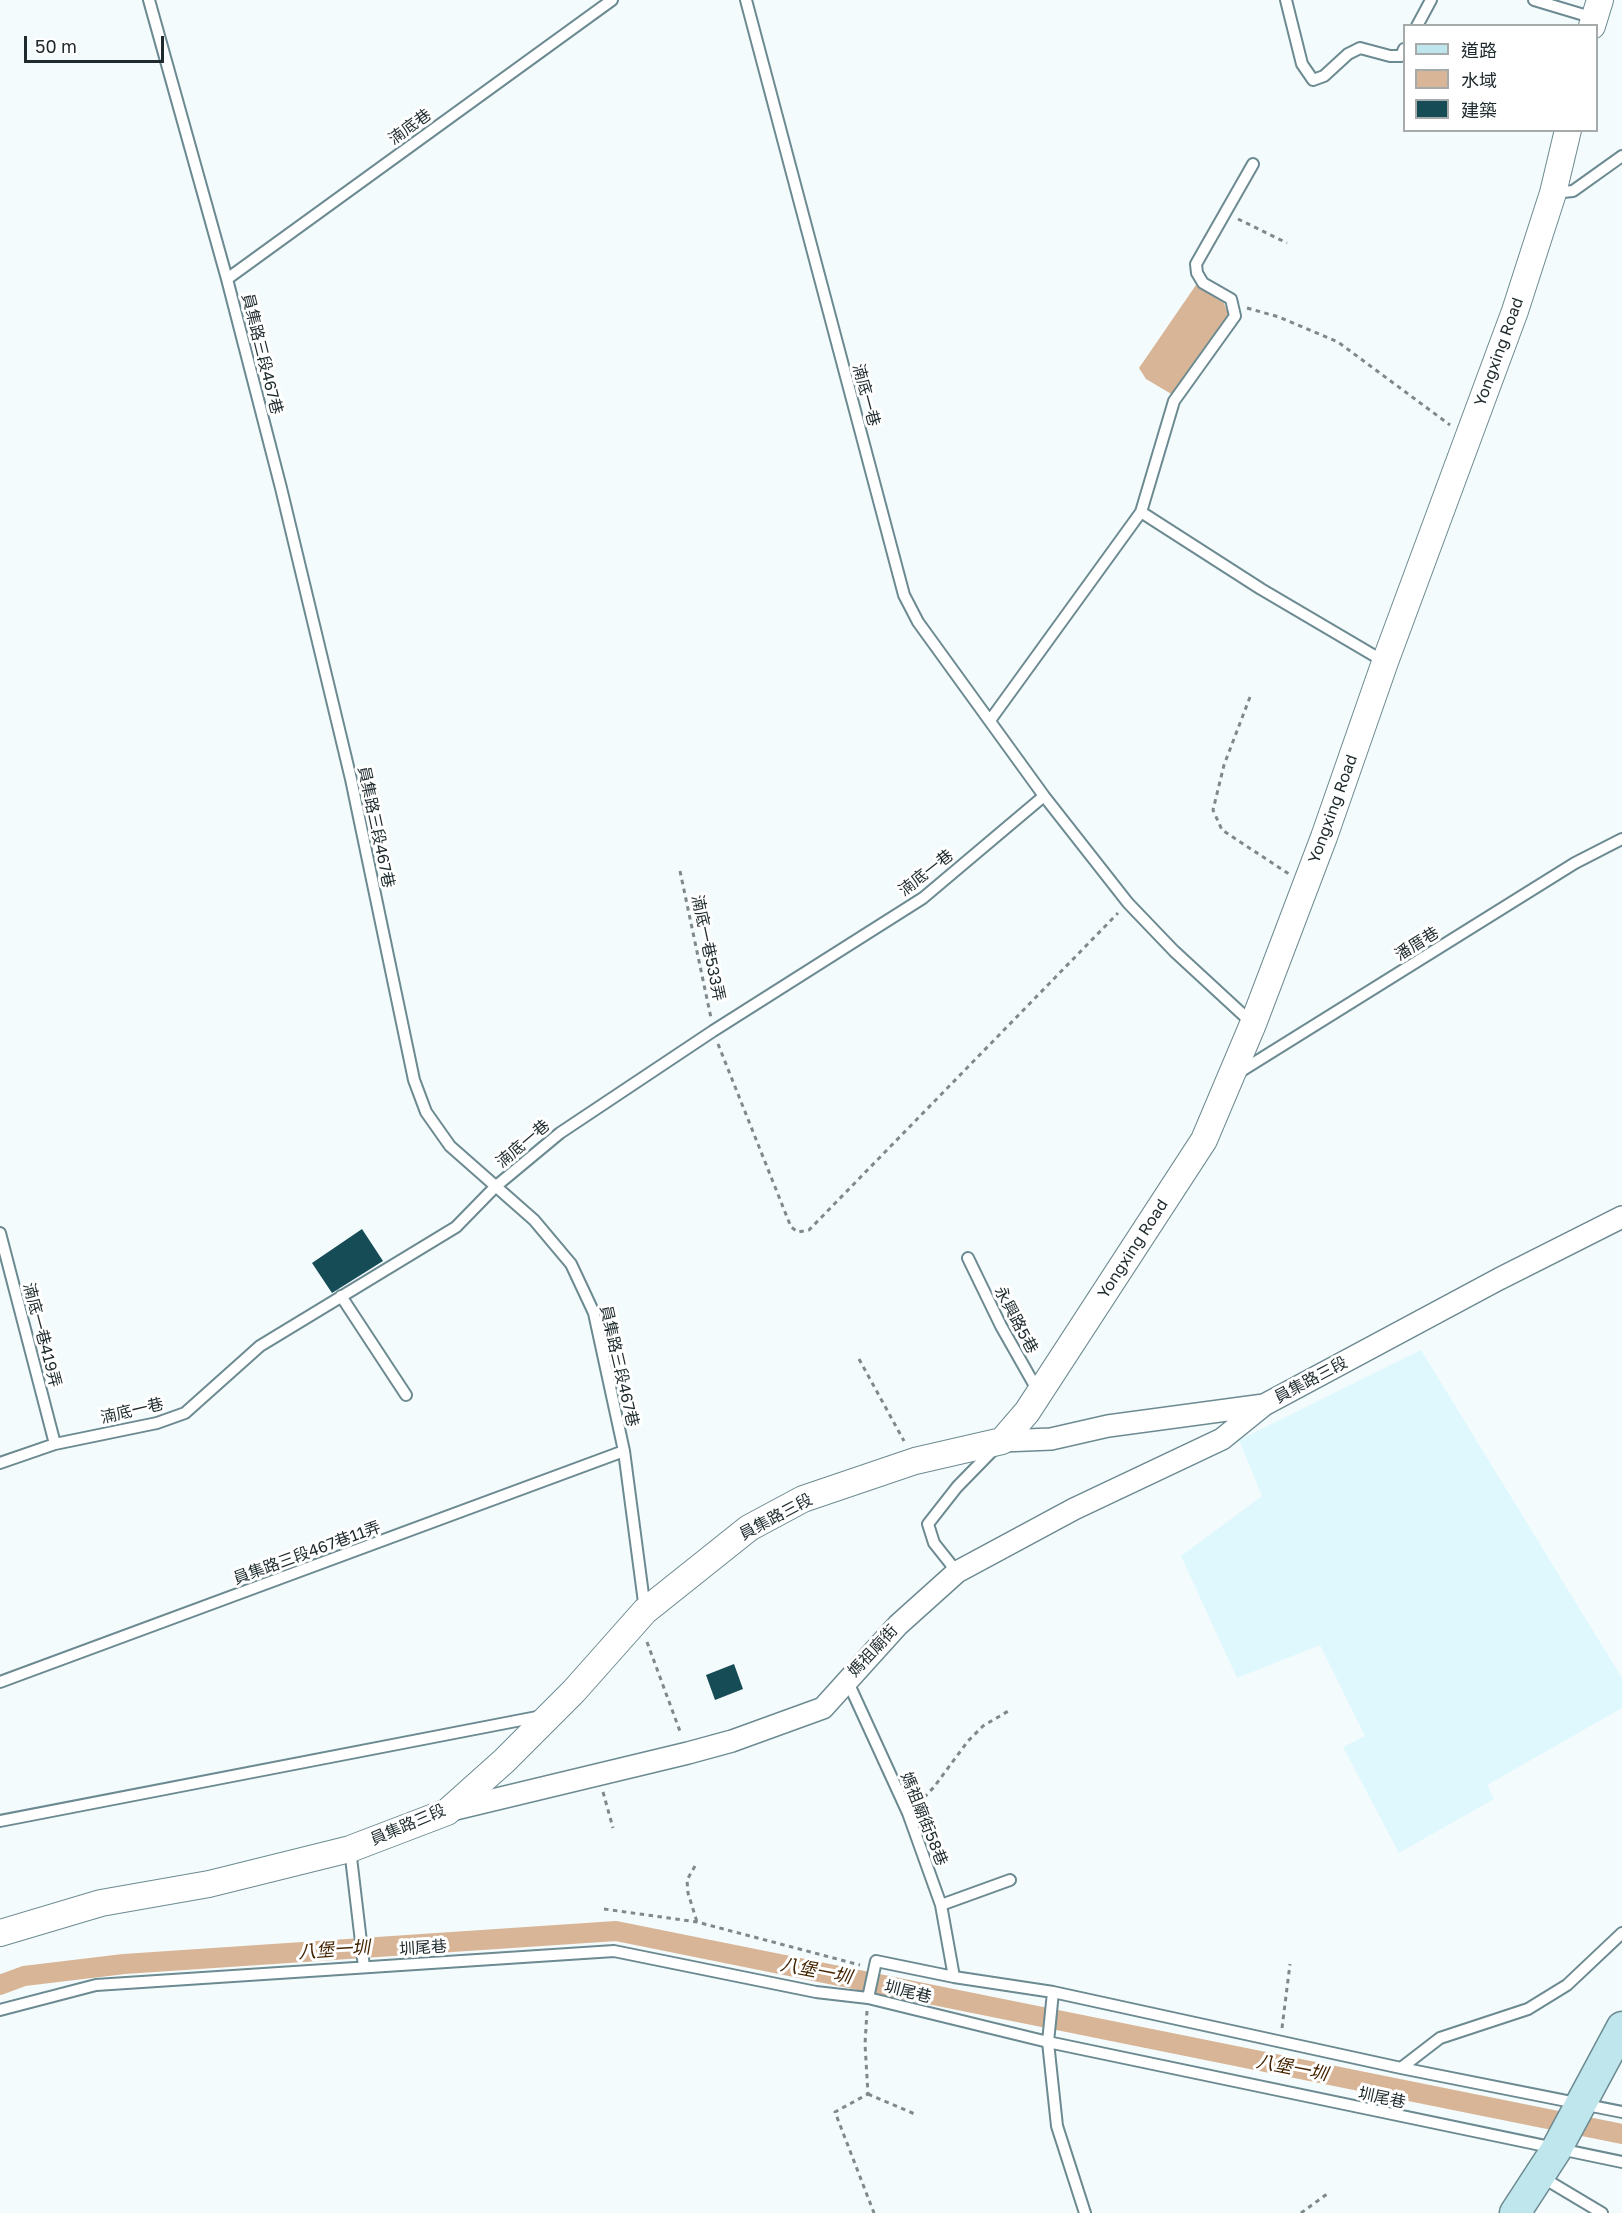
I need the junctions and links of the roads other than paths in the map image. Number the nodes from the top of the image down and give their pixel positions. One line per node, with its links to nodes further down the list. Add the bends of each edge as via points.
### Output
1 (149, 0): 14 (lane, 員集路三段467巷)
2 (612, 0): 14 (lane, 湳底巷)
3 (746, 0): 17 (lane, 湳底一巷, via 904,595 918,622)
4 (1286, 0): 9 (lane, via 1302,64 1313,80 1360,48 1390,56 1401,56)
5 (1431, 0): 8 (lane)
6 (1534, 0): 7 (lane)
7 (1595, 14)
8 (1418, 24)
9 (1403, 51)
10 (1568, 132): 13 (street, Yongxing Road)
11 (1622, 156): 13 (lane, via 1573,191)
12 (1253, 164): 15 (lane, via 1196,264 1203,283 1231,299 1235,316 1174,400)
13 (1553, 193): 16 (street, Yongxing Road, via 1515,311)
14 (227, 279): 22 (lane, 員集路三段467巷, via 351,779 414,1080 426,1112 450,1146)
15 (1141, 512): 16 (lane); 17 (lane)
16 (1385, 662): 20 (street, Yongxing Road)
17 (991, 719): 18 (lane, 湳底一巷)
18 (1044, 796): 20 (lane, 湳底一巷, via 1128,903); 22 (lane, 湳底一巷, via 922,898 560,1132)
19 (1622, 839): 21 (lane, 潘厝巷, via 1575,863)
20 (1253, 1024): 21 (street, Yongxing Road)
21 (1230, 1078): 27 (street, Yongxing Road, via 1204,1140)
22 (495, 1187): 26 (lane, 湳底一巷, via 456,1227); 32 (lane, 員集路三段467巷, via 534,1220 571,1264 594,1313)
23 (1622, 1217): 29 (street, 員集路三段)
24 (0, 1233): 31 (lane, 湳底一巷419弄)
25 (968, 1258): 27 (lane, 永興路5巷)
26 (341, 1296): 28 (lane); 31 (lane, 湳底一巷, via 260,1346 184,1413 157,1423)
27 (1039, 1394): 30 (street, Yongxing Road)
28 (406, 1395)
29 (1264, 1405): 30 (street, 員集路三段, via 1108,1426 1051,1439); 34 (street, 媽祖廟街, via 1222,1439 1074,1509)
30 (1002, 1441): 34 (lane, via 928,1524 934,1543); 35 (street, 員集路三段, via 915,1461 803,1500 749,1528)
31 (55, 1444): 33 (lane, 湳底一巷)
32 (624, 1451): 35 (lane, 員集路三段467巷); 37 (lane, 員集路三段467巷11弄)
33 (0, 1463)
34 (957, 1572): 36 (street, 媽祖廟街, via 897,1625)
35 (645, 1611): 38 (street, 員集路三段)
36 (847, 1680): 39 (street, 媽祖廟街, via 823,1708 732,1741); 43 (lane, 媽祖廟街58巷, via 908,1813)
37 (0, 1682)
38 (550, 1715): 39 (street, 員集路三段); 40 (lane)
39 (447, 1812): 41 (street, 員集路三段)
40 (0, 1821)
41 (350, 1849): 44 (street, 員集路三段, via 209,1884 101,1904); 46 (lane)
42 (1010, 1880): 43 (lane)
43 (941, 1905): 47 (lane, 媽祖廟街58巷)
44 (0, 1933)
45 (1622, 1933): 53 (lane, via 1567,1985 1528,2009 1440,2038)
46 (364, 1967): 49 (lane, 圳尾巷, via 614,1951 816,1992); 50 (lane, 圳尾巷, via 96,1985)
47 (954, 1977): 48 (lane, 圳尾巷); 49 (lane, 圳尾巷, via 876,1960)
48 (1053, 1992): 52 (lane); 53 (lane, 圳尾巷)
49 (868, 1998): 52 (lane, 圳尾巷)
50 (0, 2010)
51 (1622, 2027): 54 (main road)
52 (1048, 2042): 56 (lane, 圳尾巷); 59 (lane, via 1057,2126)
53 (1401, 2068): 54 (lane, 圳尾巷)
54 (1580, 2104): 55 (lane, 圳尾巷); 56 (main road)
55 (1622, 2112)
56 (1556, 2150): 57 (lane, 圳尾巷); 58 (main road)
57 (1622, 2162)
58 (1540, 2176): 60 (main road); 61 (lane)
59 (1085, 2213)
60 (1515, 2213)
61 (1602, 2213)

